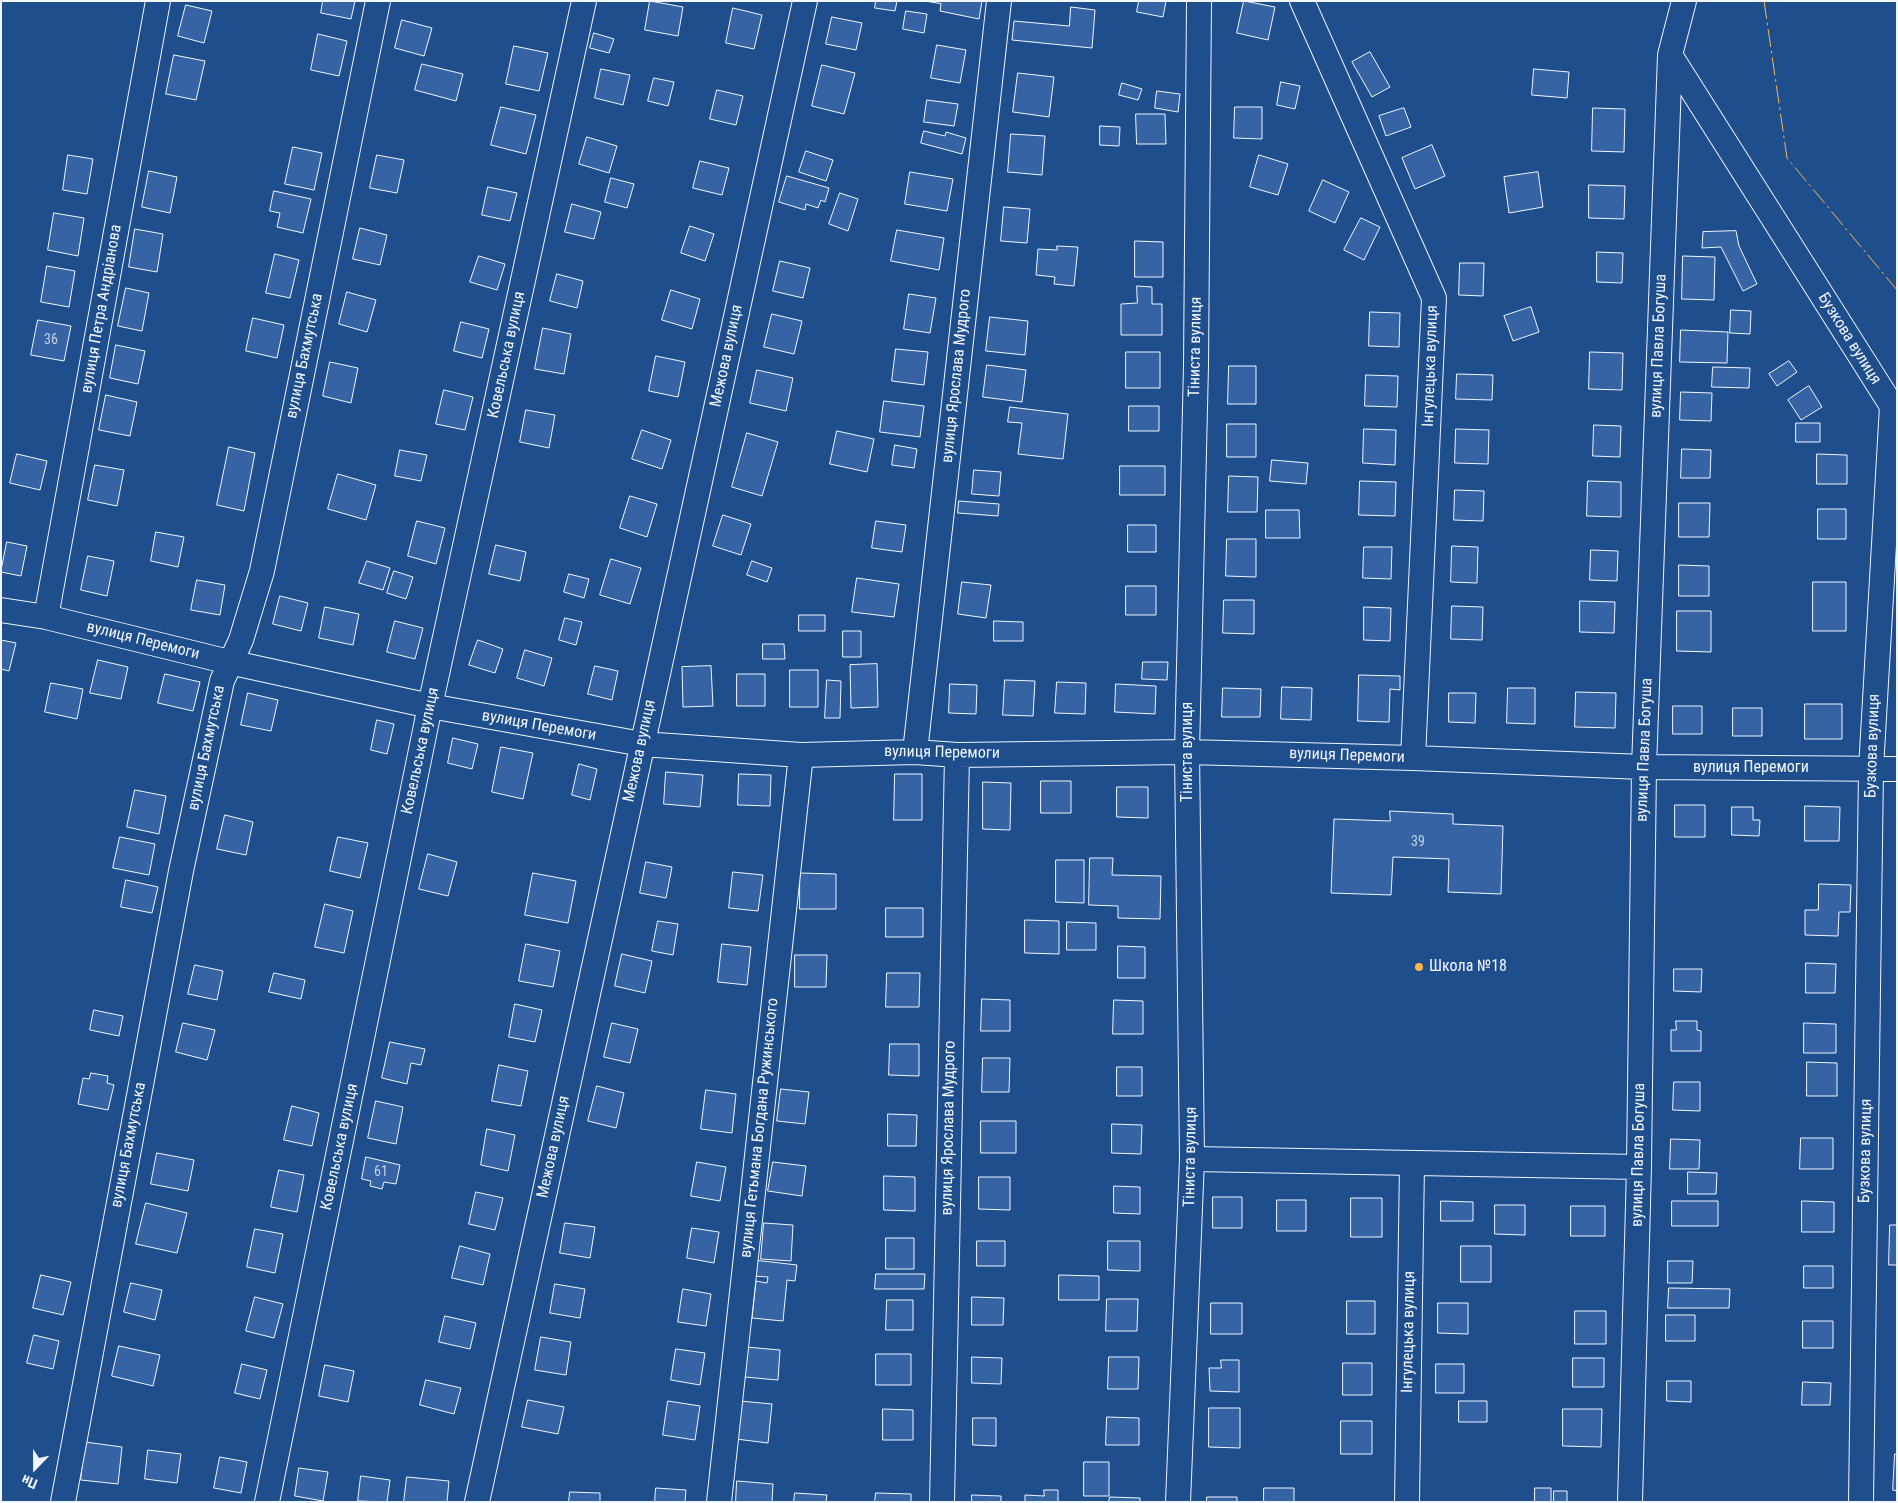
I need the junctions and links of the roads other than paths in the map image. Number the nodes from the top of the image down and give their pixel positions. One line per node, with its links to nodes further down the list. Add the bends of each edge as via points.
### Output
1 (158, 1): 11 (street, вулиця Петра Андріанова)
2 (378, 1): 12 (street, вулиця Бахмутська, via 262,571 240,640)
3 (584, 1): 13 (street, Ковельська вулиця)
4 (805, 1): 14 (street, Межова вулиця)
5 (999, 1): 15 (street, вулиця Ярослава Мудрого)
6 (1199, 1): 16 (street, Тіниста вулиця, via 1196,366)
7 (1302, 1): 19 (street, Інгулецька вулиця, via 1434,298)
8 (1684, 1): 9 (street, вулиця Павла Богуша)
9 (1670, 55): 20 (street, вулиця Павла Богуша); 21 (street, Бузкова вулиця, via 1892,406)
10 (1, 610): 11 (street, вулиця Перемоги)
11 (46, 617): 12 (street, вулиця Перемоги)
12 (229, 662): 13 (street, вулиця Перемоги); 26 (street, вулиця Бахмутська, via 222,681 181,870)
13 (430, 706): 14 (street, вулиця Перемоги); 27 (street, Ковельська вулиця)
14 (642, 744): 17 (street, вулиця Перемоги); 28 (street, Межова вулиця)
15 (915, 752): 17 (street, вулиця Перемоги); 18 (street, вулиця Перемоги)
16 (1187, 752): 18 (street, вулиця Перемоги); 19 (street, вулиця Перемоги); 23 (street, Тіниста вулиця)
17 (801, 755): 29 (street, вулиця Гетьмана Богдана Ружинського)
18 (957, 755): 30 (street, вулиця Ярослава Мудрого)
19 (1413, 758): 20 (street, вулиця Перемоги)
20 (1644, 767): 21 (street, вулиця Перемоги); 25 (street, вулиця Павла Богуша)
21 (1871, 768): 22 (street, вулиця Перемоги); 34 (street, Бузкова вулиця)
22 (1897, 769)
23 (1192, 1160): 24 (street); 31 (street, Тіниста вулиця)
24 (1412, 1163): 25 (street); 32 (street, Інгулецька вулиця)
25 (1639, 1167): 33 (street, вулиця Павла Богуша)
26 (63, 1502)
27 (267, 1502)
28 (477, 1502)
29 (719, 1502)
30 (942, 1502)
31 (1178, 1502)
32 (1407, 1502)
33 (1630, 1502)
34 (1861, 1502)

